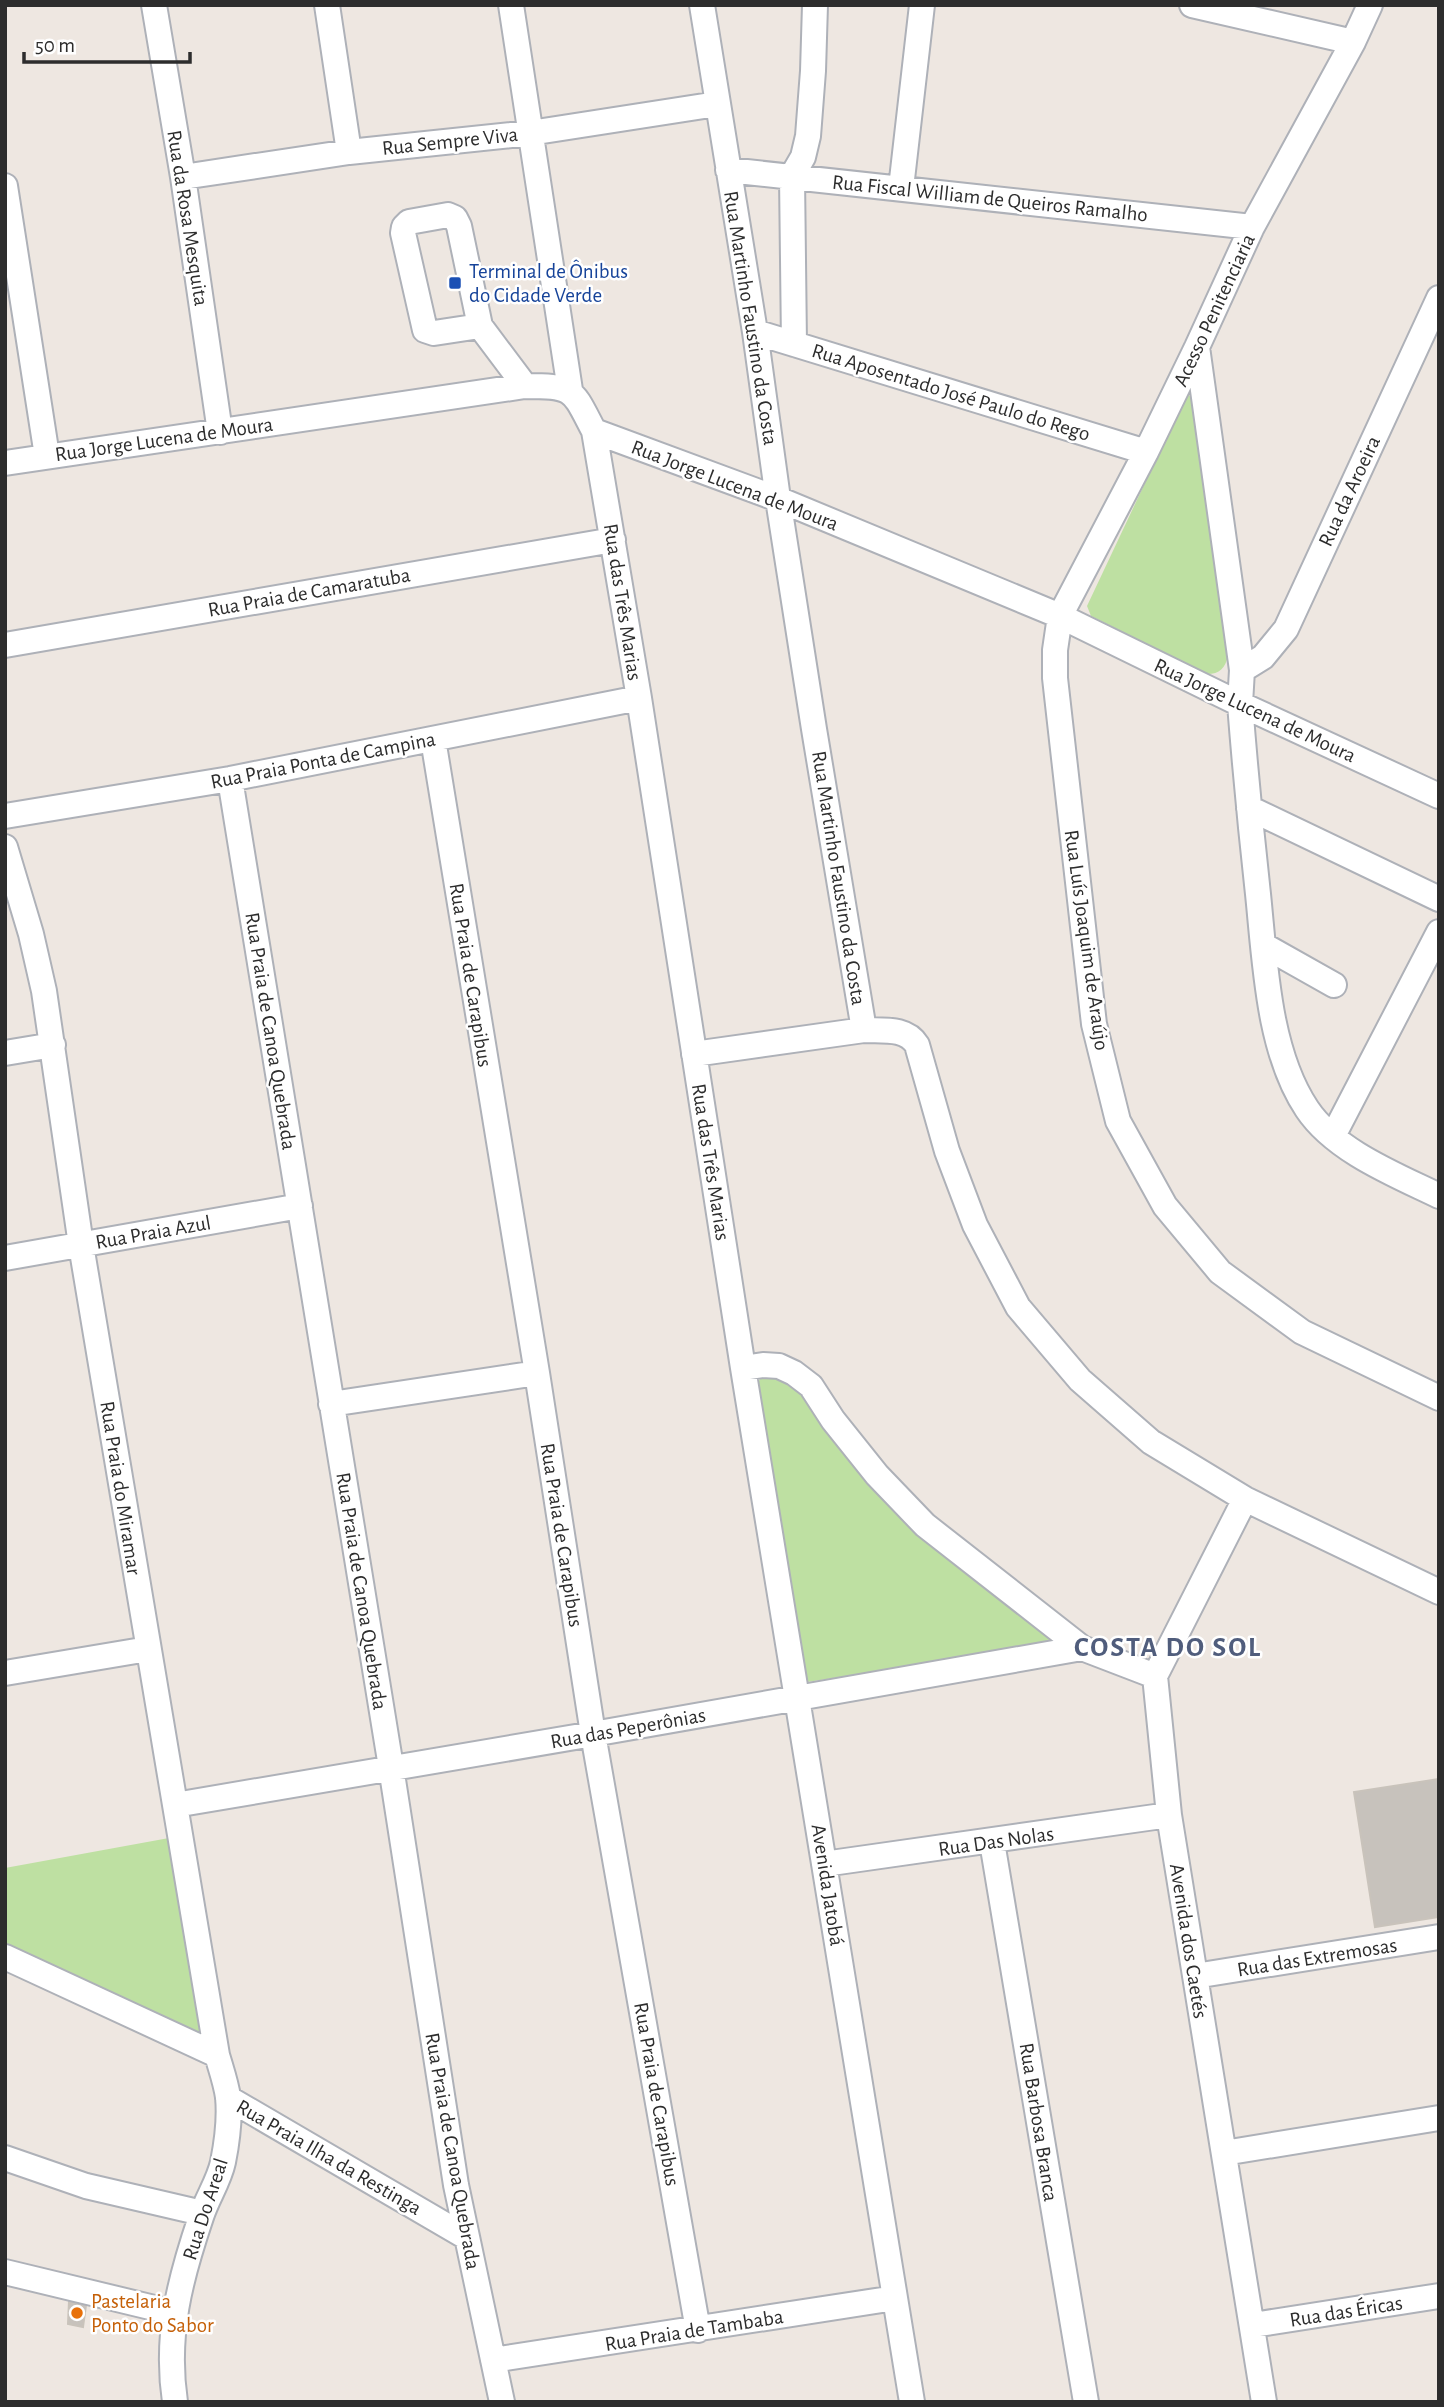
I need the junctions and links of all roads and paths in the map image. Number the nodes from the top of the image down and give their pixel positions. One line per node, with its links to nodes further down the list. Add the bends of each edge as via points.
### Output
1 (154, 5): 15 (street, Rua da Rosa Mesquita)
2 (327, 5): 12 (street)
3 (510, 5): 11 (street)
4 (702, 5): 10 (street, Rua Martinho Faustino da Costa)
5 (815, 5): 14 (street, via 808,136)
6 (922, 5): 17 (street)
7 (1192, 5): 9 (street)
8 (1370, 5): 9 (street, Acesso Penitenciaria)
9 (1353, 42): 18 (street, Acesso Penitenciaria)
10 (717, 104): 11 (street, Rua Sempre Viva); 13 (street, Rua Martinho Faustino da Costa)
11 (530, 133): 12 (street, Rua Sempre Viva); 25 (street)
12 (349, 152): 15 (street, Rua Sempre Viva)
13 (729, 170): 14 (street, Rua Fiscal William de Queiros Ramalho); 21 (street, Rua Martinho Faustino da Costa)
14 (792, 176): 17 (street, Rua Fiscal William de Queiros Ramalho); 22 (street, Rua Martinho Faustino da Costa)
15 (183, 177): 26 (street, Rua da Rosa Mesquita)
16 (5, 186): 29 (street)
17 (901, 188): 18 (street, Rua Fiscal William de Queiros Ramalho)
18 (1252, 227): 23 (street, Acesso Penitenciaria)
19 (1439, 298): 35 (street, Rua da Aroeira, via 1286,629 1263,657)
20 (480, 326): 20 (street, via 434,333 425,330 403,233 409,222 454,218); 24 (street)
21 (755, 331): 22 (street, Rua Aposentado José Paulo do Rego); 31 (street, Rua Martinho Faustino da Costa)
22 (794, 344): 28 (street, Rua Aposentado José Paulo do Rego)
23 (1197, 347): 28 (street, Acesso Penitenciaria); 35 (street)
24 (526, 386): 25 (street, Rua Jorge Lucena de Moura); 26 (street, Rua Jorge Lucena de Moura)
25 (570, 390): 27 (street)
26 (220, 432): 29 (street, Rua Jorge Lucena de Moura)
27 (594, 432): 31 (street, Rua Jorge Lucena de Moura); 32 (street, Rua das Três Marias)
28 (1146, 452): 33 (street, Acesso Penitenciaria)
29 (47, 456): 30 (street, Rua Jorge Lucena de Moura)
30 (5, 463)
31 (778, 499): 33 (street, Rua Jorge Lucena de Moura); 49 (street, Rua Martinho Faustino da Costa)
32 (613, 540): 34 (street, Rua Praia de Camaratuba); 36 (street, Rua das Três Marias)
33 (1060, 616): 37 (street, Rua Jorge Lucena de Moura); 60 (street, Rua Luís Joaquim de Araújo, via 1055,678 1094,1024 1118,1121 1165,1206 1220,1272 1301,1332)
34 (5, 645)
35 (1241, 670): 37 (street)
36 (639, 698): 38 (street, Rua Praia Ponta de Campina); 52 (street, Rua das Três Marias)
37 (1240, 704): 40 (street, Rua Jorge Lucena de Moura); 41 (street)
38 (433, 739): 39 (street, Rua Praia Ponta de Campina); 59 (street, Rua Praia de Carapibus)
39 (230, 779): 42 (street, Rua Praia Ponta de Campina); 55 (street, Rua Praia de Canoa Quebrada)
40 (1439, 796)
41 (1249, 808): 45 (street); 47 (street)
42 (5, 816)
43 (5, 847): 44 (street, Rua Praia do Miramar)
44 (10, 880): 50 (street, Rua Praia do Miramar, via 44,991)
45 (1439, 899)
46 (1439, 932): 53 (street)
47 (1263, 945): 48 (street); 53 (street, via 1285,1068 1308,1111)
48 (1334, 985)
49 (864, 1030): 52 (street); 62 (street, Rua Martinho Faustino da Costa, via 905,1034 917,1045 947,1152 975,1225 1018,1307 1080,1380 1152,1442)
50 (53, 1045): 51 (street); 56 (street, Rua Praia do Miramar)
51 (5, 1053)
52 (694, 1054): 58 (street, Rua das Três Marias)
53 (1333, 1136): 54 (street, via 1365,1159)
54 (1439, 1196)
55 (300, 1206): 56 (street, Rua Praia Azul); 61 (street, Rua Praia de Canoa Quebrada)
56 (81, 1245): 57 (street, Rua Praia Azul); 65 (street, Rua Praia do Miramar)
57 (5, 1258)
58 (743, 1368): 64 (street, via 779,1366 811,1386 877,1475 925,1525); 68 (street, Avenida Jatobá)
59 (537, 1373): 61 (street); 69 (street, Rua Praia de Carapibus)
60 (1439, 1398)
61 (331, 1404): 70 (street, Rua Praia de Canoa Quebrada)
62 (1245, 1499): 63 (street, Rua Martinho Faustino da Costa); 67 (street)
63 (1439, 1592)
64 (1082, 1648): 67 (street); 68 (street, Rua das Peperônias)
65 (148, 1649): 66 (street); 71 (street, Rua Praia do Miramar)
66 (5, 1673)
67 (1155, 1676): 72 (street, Avenida dos Caetés)
68 (798, 1698): 69 (street, Rua das Peperônias); 74 (street, Avenida Jatobá)
69 (593, 1734): 70 (street, Rua das Peperônias); 90 (street, Rua Praia de Carapibus)
70 (391, 1767): 71 (street, Rua das Peperônias); 84 (street, Rua Praia de Canoa Quebrada)
71 (175, 1805): 78 (street, Rua Praia do Miramar)
72 (1169, 1815): 73 (street, Rua Das Nolas); 77 (street, Avenida dos Caetés)
73 (992, 1842): 74 (street, Rua Das Nolas); 95 (street, Rua Barbosa Branca)
74 (824, 1864): 87 (street, Avenida Jatobá)
75 (1439, 1937): 77 (street, Rua das Extremosas)
76 (5, 1957): 78 (street)
77 (1195, 1976): 81 (street, Avenida dos Caetés)
78 (217, 2056): 79 (street, Rua Praia do Miramar)
79 (228, 2098): 83 (street, Rua Do Areal, via 222,2166); 84 (street, Rua Praia Ilha da Restinga)
80 (1439, 2118): 81 (street)
81 (1224, 2152): 89 (street, Avenida dos Caetés)
82 (5, 2158): 83 (street, via 86,2186)
83 (202, 2213): 88 (street, Rua Do Areal)
84 (466, 2237): 91 (street, Rua Praia de Canoa Quebrada)
85 (5, 2272): 88 (street)
86 (1439, 2296): 89 (street, Rua das Éricas)
87 (895, 2298): 90 (street, Rua Praia de Tambaba); 94 (street, Avenida Jatobá)
88 (175, 2313): 92 (street, Rua Do Areal, via 170,2348)
89 (1252, 2325): 96 (street, Avenida dos Caetés)
90 (698, 2330): 91 (street, Rua Praia de Tambaba)
91 (493, 2360): 93 (street, Rua Praia de Canoa Quebrada)
92 (175, 2402)
93 (502, 2402)
94 (912, 2402)
95 (1086, 2402)
96 (1264, 2402)

